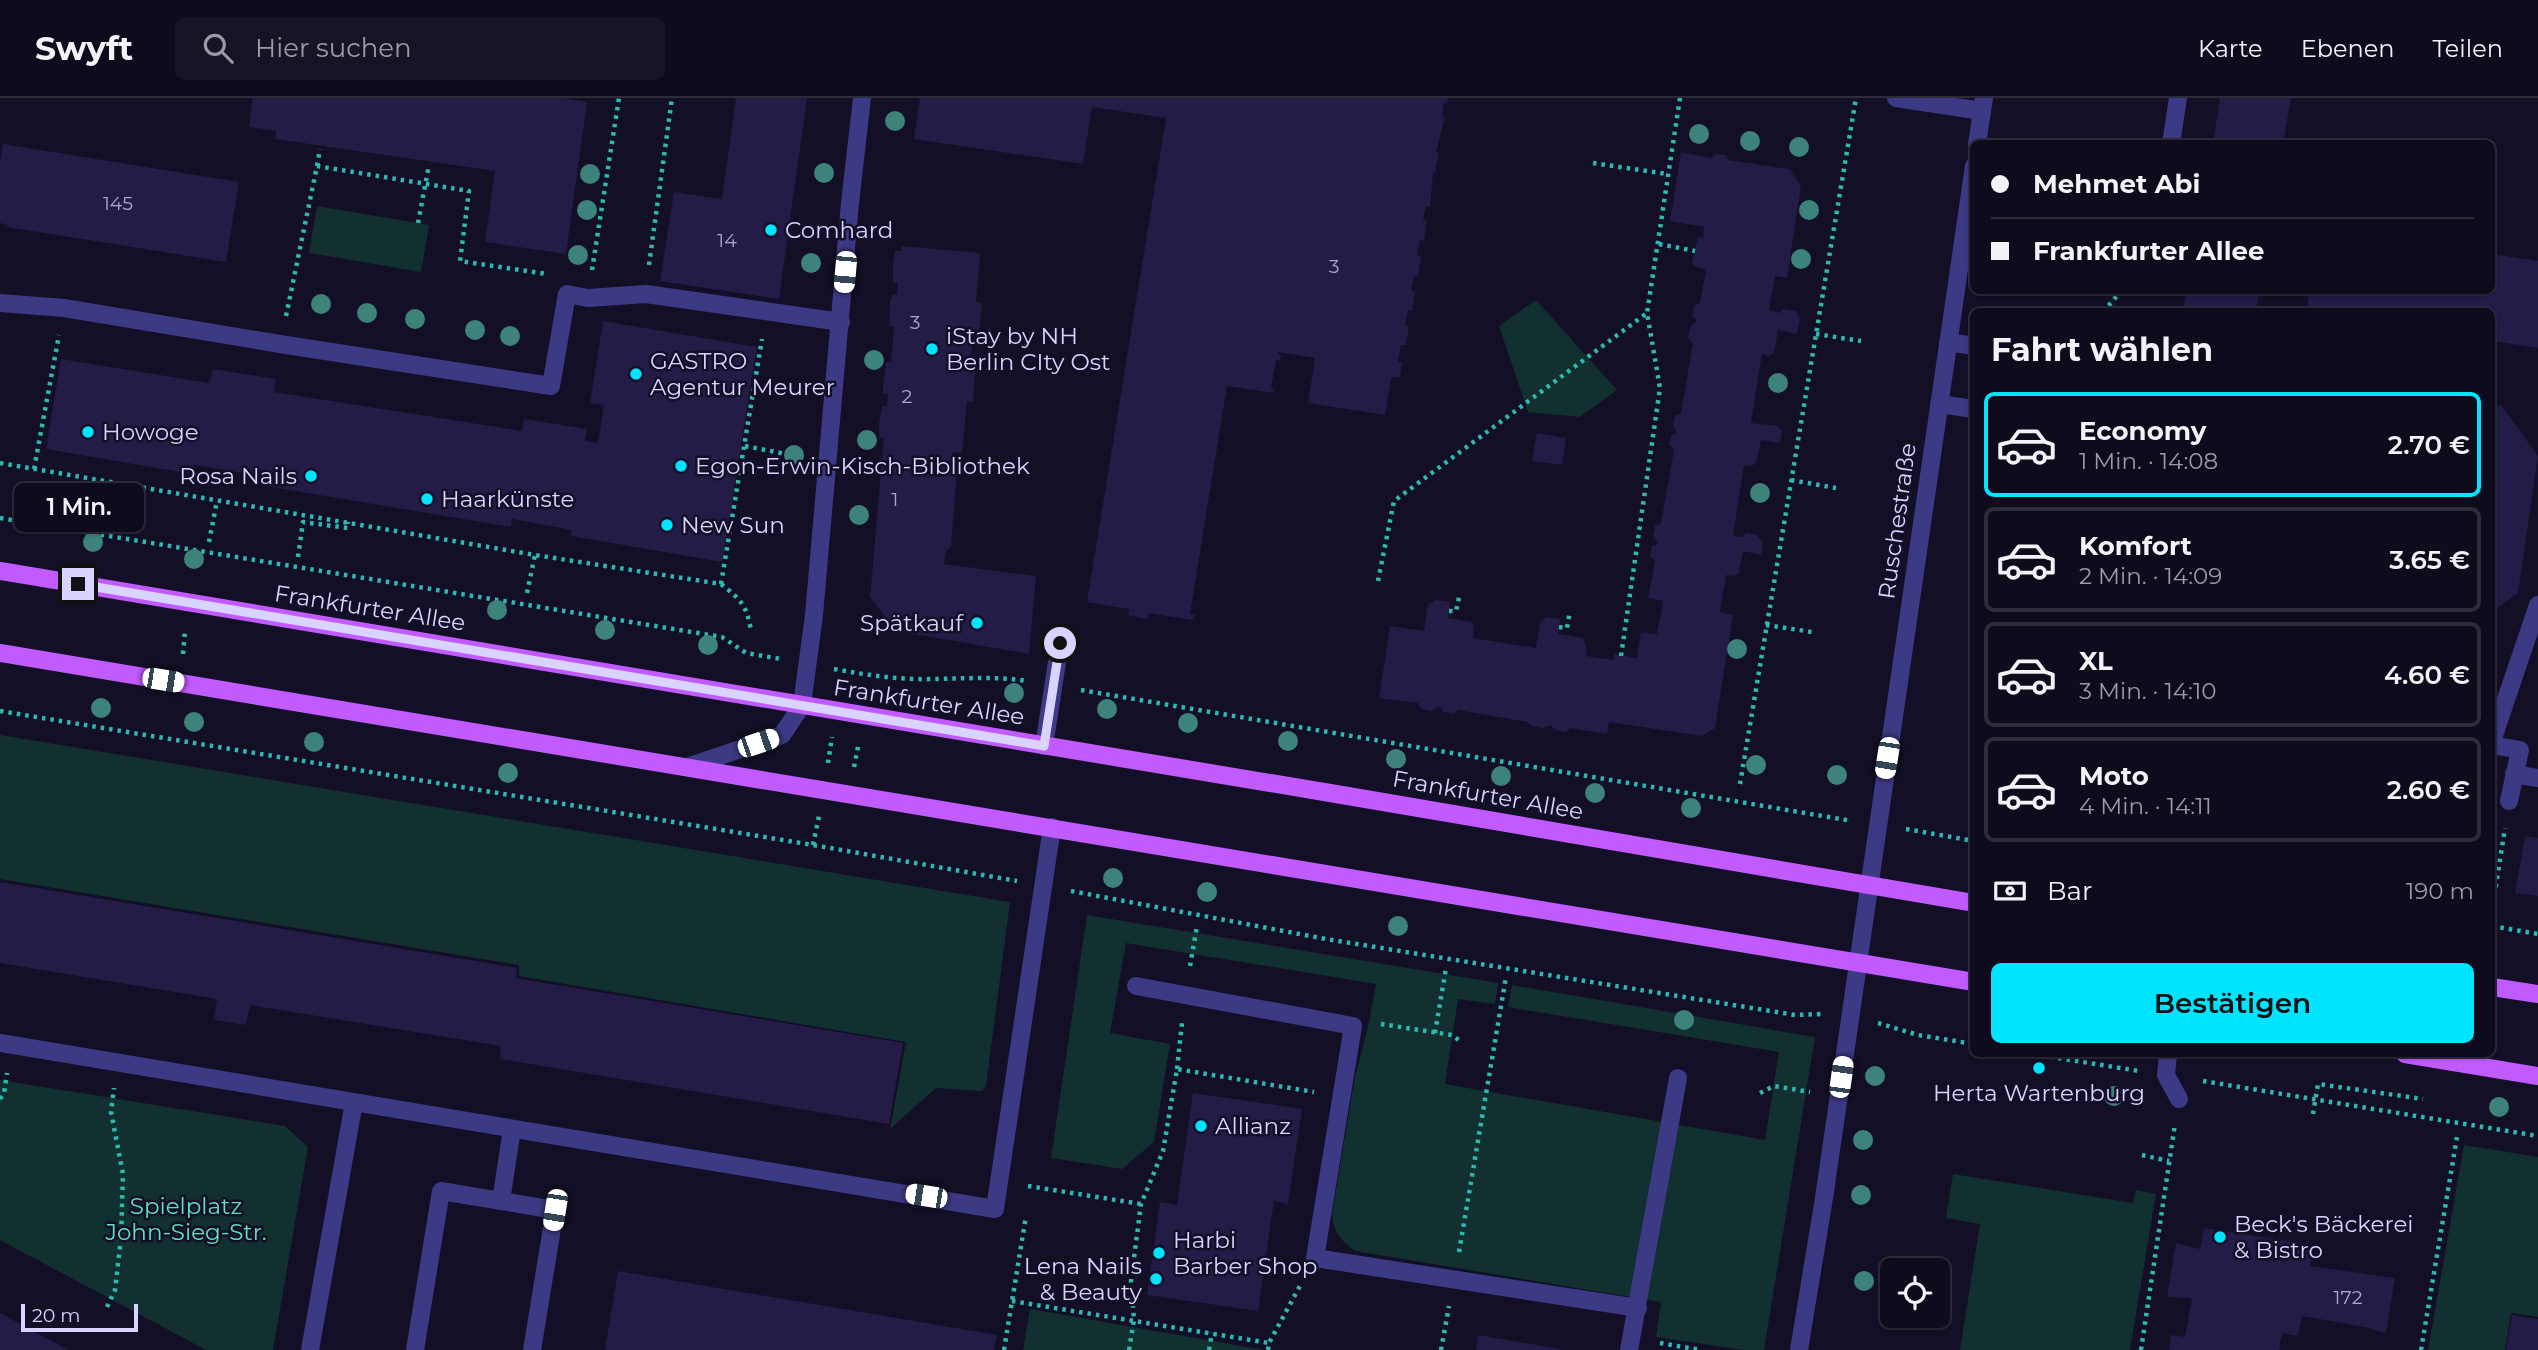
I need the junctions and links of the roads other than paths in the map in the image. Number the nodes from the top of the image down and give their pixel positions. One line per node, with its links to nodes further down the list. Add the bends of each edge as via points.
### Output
1 (862, 98): 9 (street)
2 (1896, 98): 4 (street)
3 (2178, 98): 6 (street)
4 (1983, 105): 5 (street)
5 (1978, 140)
6 (2172, 140)
7 (1970, 193): 10 (street, Ruschestraße)
8 (0, 303): 9 (street, via 64,307 551,386 567,294 588,298 646,294)
9 (841, 322): 18 (street)
10 (1948, 342): 11 (street); 12 (street, Ruschestraße)
11 (1970, 345)
12 (1939, 404): 13 (street); 27 (street, Ruschestraße)
13 (1970, 408)
14 (0, 571): 18 (main road, Frankfurter Allee)
15 (2538, 605): 19 (street)
16 (1060, 643): 21 (street)
17 (0, 653): 22 (main road)
18 (802, 705): 21 (main road, Frankfurter Allee); 22 (street, via 782,735)
19 (2495, 734)
20 (2495, 744): 23 (street, via 2520,750)
21 (1044, 746): 27 (main road, Frankfurter Allee)
22 (687, 767): 26 (main road)
23 (2514, 774): 24 (street); 25 (street)
24 (2538, 778)
25 (2509, 801)
26 (1052, 827): 29 (main road); 41 (street, via 995,1209)
27 (1868, 884): 28 (main road, Frankfurter Allee); 29 (street, Ruschestraße)
28 (1970, 902)
29 (1857, 962): 30 (main road); 48 (street, Ruschestraße)
30 (1970, 981)
31 (1136, 986): 43 (street, via 1353,1026 1315,1258)
32 (2495, 987): 33 (main road)
33 (2538, 994)
34 (0, 1043): 40 (street)
35 (2168, 1057): 39 (street, via 2166,1075)
36 (2423, 1057): 37 (main road)
37 (2538, 1076)
38 (1678, 1078): 43 (street)
39 (2179, 1099)
40 (354, 1102): 41 (street); 45 (street)
41 (512, 1129): 42 (street)
42 (501, 1201): 46 (street, via 442,1191); 47 (street, via 555,1210)
43 (1638, 1308): 44 (street)
44 (1630, 1344)
45 (310, 1350)
46 (415, 1350)
47 (532, 1350)
48 (1799, 1350)

